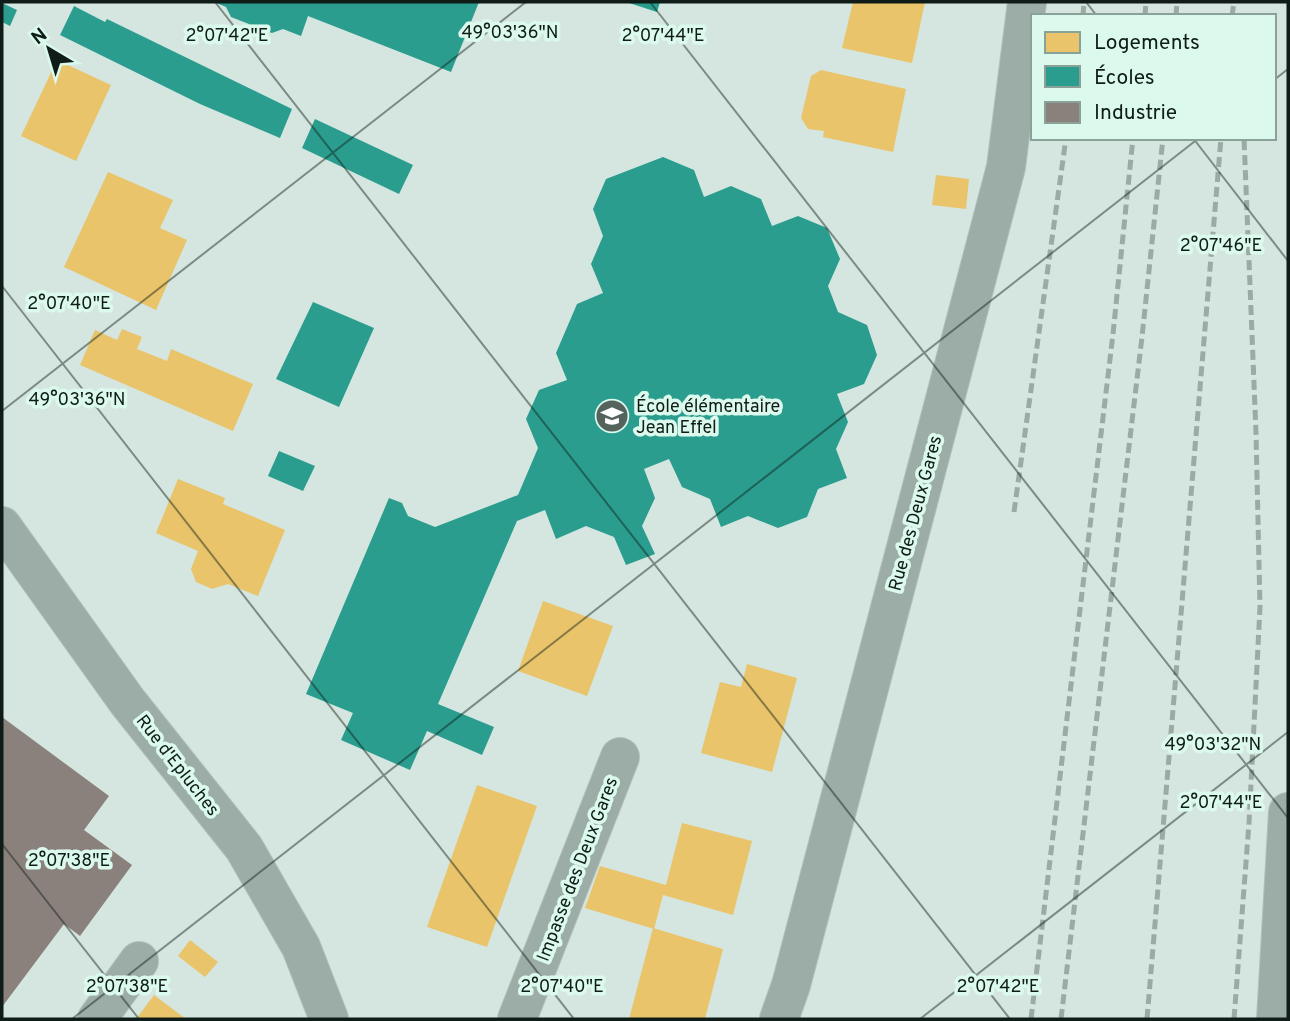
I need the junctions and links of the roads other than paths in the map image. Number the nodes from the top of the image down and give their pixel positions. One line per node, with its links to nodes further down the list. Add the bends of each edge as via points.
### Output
1 (1027, 2): 9 (street, Rue des Deux Gares, via 1006,167)
2 (2, 526): 7 (street, Rue d'Epluches, via 127,701 244,848 301,947)
3 (620, 757): 8 (street, Impasse des Deux Gares)
4 (1288, 812): 10 (street)
5 (139, 961): 6 (street)
6 (97, 1019)
7 (329, 1019)
8 (517, 1019)
9 (779, 1019)
10 (1276, 1019)

